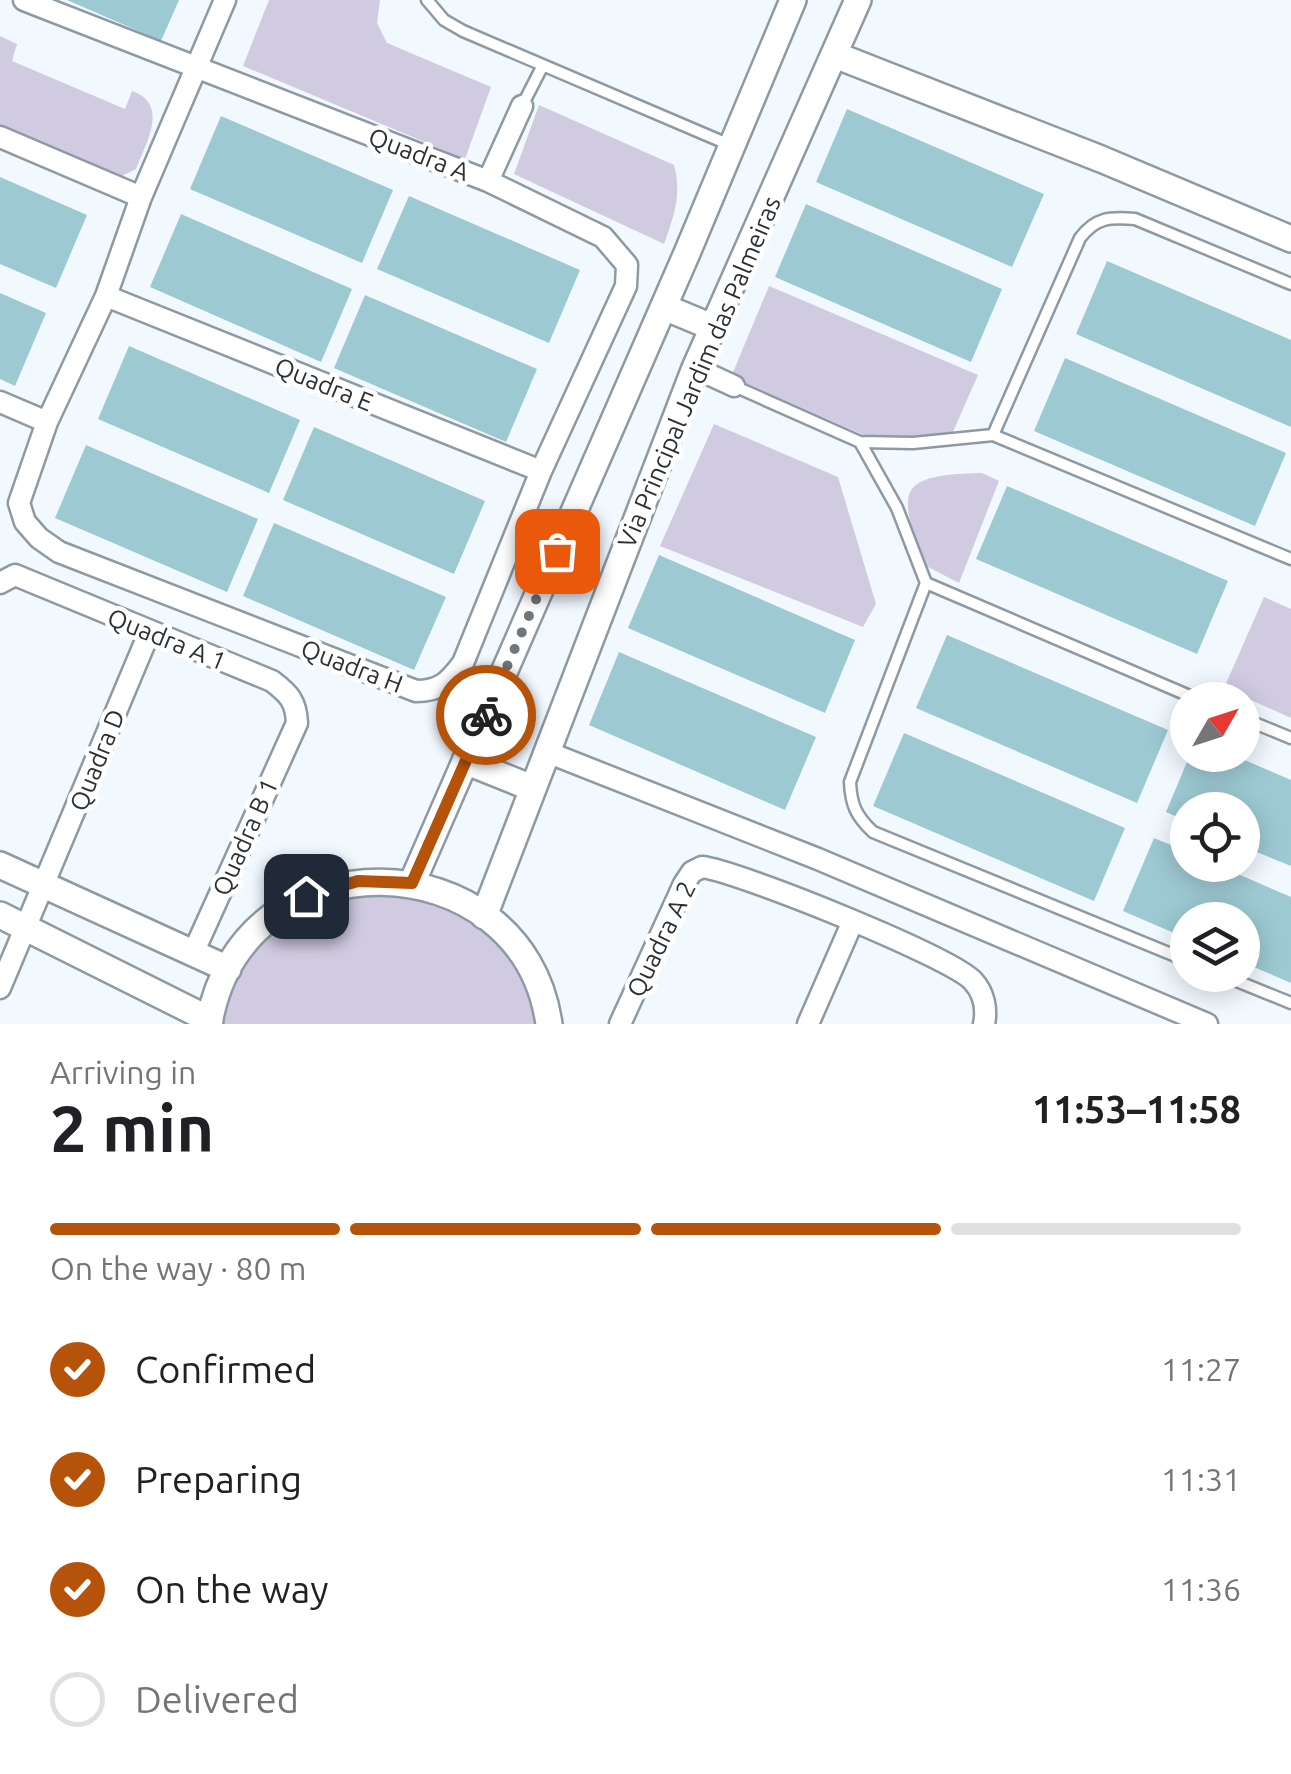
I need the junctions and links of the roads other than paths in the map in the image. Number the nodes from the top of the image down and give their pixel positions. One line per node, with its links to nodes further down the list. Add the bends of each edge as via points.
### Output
1 (24, 0): 7 (street, Quadra A)
2 (225, 0): 7 (street)
3 (427, 0): 8 (lane, via 444,20)
4 (793, 0): 11 (street)
5 (858, 0): 6 (street, Via Principal Jardim das Palmeiras)
6 (836, 55): 14 (street); 19 (street, Via Principal Jardim das Palmeiras)
7 (197, 66): 12 (street, Quadra A); 13 (street)
8 (542, 67): 9 (lane); 11 (lane)
9 (522, 106): 12 (street)
10 (0, 137): 13 (street)
11 (731, 145): 18 (street)
12 (488, 181): 15 (street, Quadra A, via 603,237)
13 (142, 197): 17 (street)
14 (1291, 239)
15 (626, 265): 26 (street, Quadra H, via 626,286)
16 (1291, 284): 24 (lane, via 1135,219 1090,224)
17 (106, 296): 23 (street); 26 (street, Quadra E)
18 (664, 307): 19 (street); 36 (street)
19 (712, 327): 20 (street, Via Principal Jardim das Palmeiras)
20 (695, 368): 21 (street); 35 (street, Via Principal Jardim das Palmeiras)
21 (734, 386): 25 (lane)
22 (0, 402): 23 (street)
23 (47, 422): 26 (street, Quadra H, via 19,503 39,538 59,552 416,691 435,691 463,662)
24 (994, 436): 25 (lane); 27 (lane)
25 (860, 442): 29 (lane, via 897,508)
26 (542, 472)
27 (1291, 559)
28 (7, 579): 30 (street, Quadra A 1)
29 (926, 583): 31 (lane); 46 (lane, via 850,782 859,818 873,832)
30 (150, 633): 32 (street, Quadra A 1, via 272,682 290,695); 40 (street, Quadra D)
31 (1170, 688)
32 (297, 723): 45 (street, Quadra B 1)
33 (1260, 725): 34 (lane)
34 (1291, 738)
35 (547, 752): 37 (street, Via Principal Jardim das Palmeiras); 56 (street)
36 (466, 761): 37 (street); 39 (street)
37 (532, 788): 42 (street, Via Principal Jardim das Palmeiras)
38 (0, 865): 40 (street)
39 (412, 883): 42 (street); 47 (street, via 358,881 306,896 261,926)
40 (44, 888): 44 (street, Quadra D); 45 (street)
41 (0, 916): 44 (street)
42 (484, 916): 53 (street, via 525,960)
43 (852, 921): 52 (street, via 956,968 985,1002); 54 (street, Quadra A 2, via 712,868 692,872); 55 (street)
44 (26, 928): 48 (street, Quadra D); 51 (street)
45 (194, 952): 47 (street)
46 (1170, 954)
47 (228, 969): 51 (street)
48 (0, 988)
49 (1260, 990): 50 (lane)
50 (1291, 1003)
51 (210, 1022)
52 (985, 1022)
53 (549, 1024)
54 (620, 1024)
55 (808, 1024)
56 (1207, 1024)

